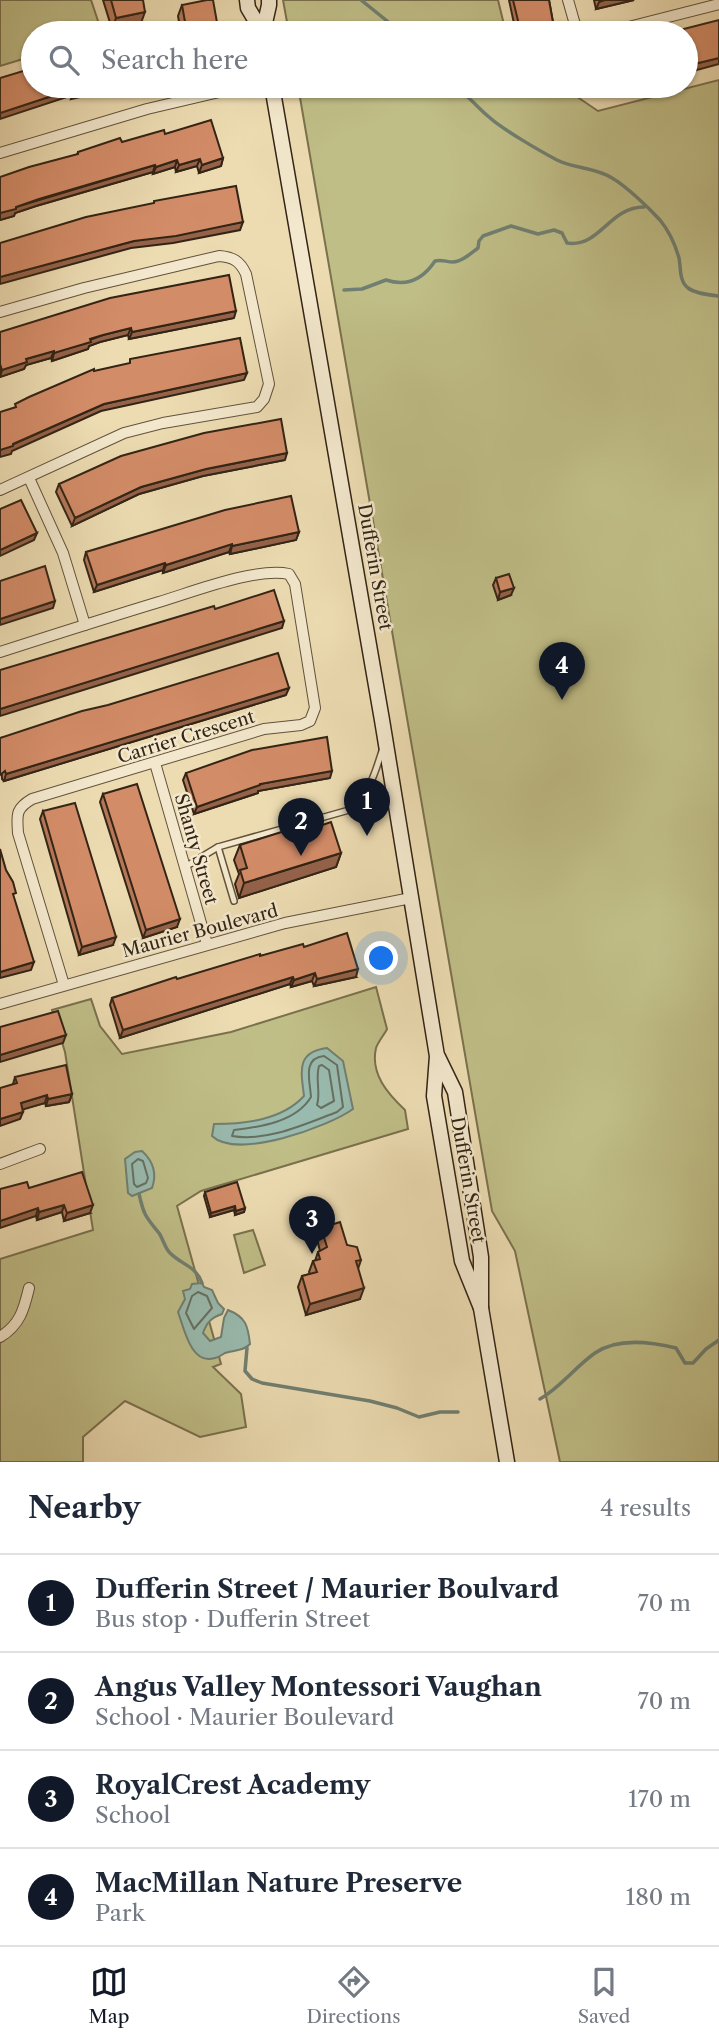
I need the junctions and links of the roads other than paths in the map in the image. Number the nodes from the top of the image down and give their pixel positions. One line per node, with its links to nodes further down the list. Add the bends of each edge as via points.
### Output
1 (247, 0): 5 (main road)
2 (268, 0): 6 (main road)
3 (568, 0): 7 (street)
4 (719, 4): 8 (street)
5 (256, 21)
6 (266, 21)
7 (574, 21)
8 (653, 21)
9 (192, 98): 11 (street)
10 (274, 98): 17 (main road, Dufferin Street)
11 (0, 153)
12 (0, 312): 13 (street, via 83,288 229,257 241,264 246,274 269,384 257,407 124,433)
13 (29, 478): 14 (street); 15 (street, via 63,553)
14 (0, 490)
15 (85, 625): 16 (street, Carrier Crescent); 18 (street, Carrier Crescent, via 261,574 289,574 295,584 315,708 310,721 264,729)
16 (0, 652)
17 (385, 741): 19 (lane, via 372,782 349,810); 21 (main road, Dufferin Street)
18 (155, 763): 20 (street, Shanty Street); 24 (street, Carrier Crescent, via 32,799 22,805 17,816 18,833)
19 (218, 847): 20 (lane); 22 (lane)
20 (185, 867): 23 (street, Shanty Street)
21 (411, 898): 23 (street, Maurier Boulevard); 26 (main road, Dufferin Street)
22 (234, 901)
23 (207, 944): 24 (street, Maurier Boulevard)
24 (64, 985): 25 (street, Maurier Boulevard)
25 (0, 1004)
26 (437, 1056): 30 (main road, Dufferin Street, via 434,1096 462,1261); 30 (main road, Dufferin Street, via 455,1092 481,1257)
27 (40, 1149): 28 (street)
28 (0, 1164)
29 (29, 1288): 31 (street, via 22,1316)
30 (481, 1308): 32 (main road, Dufferin Street)
31 (0, 1337)
32 (507, 1462)

